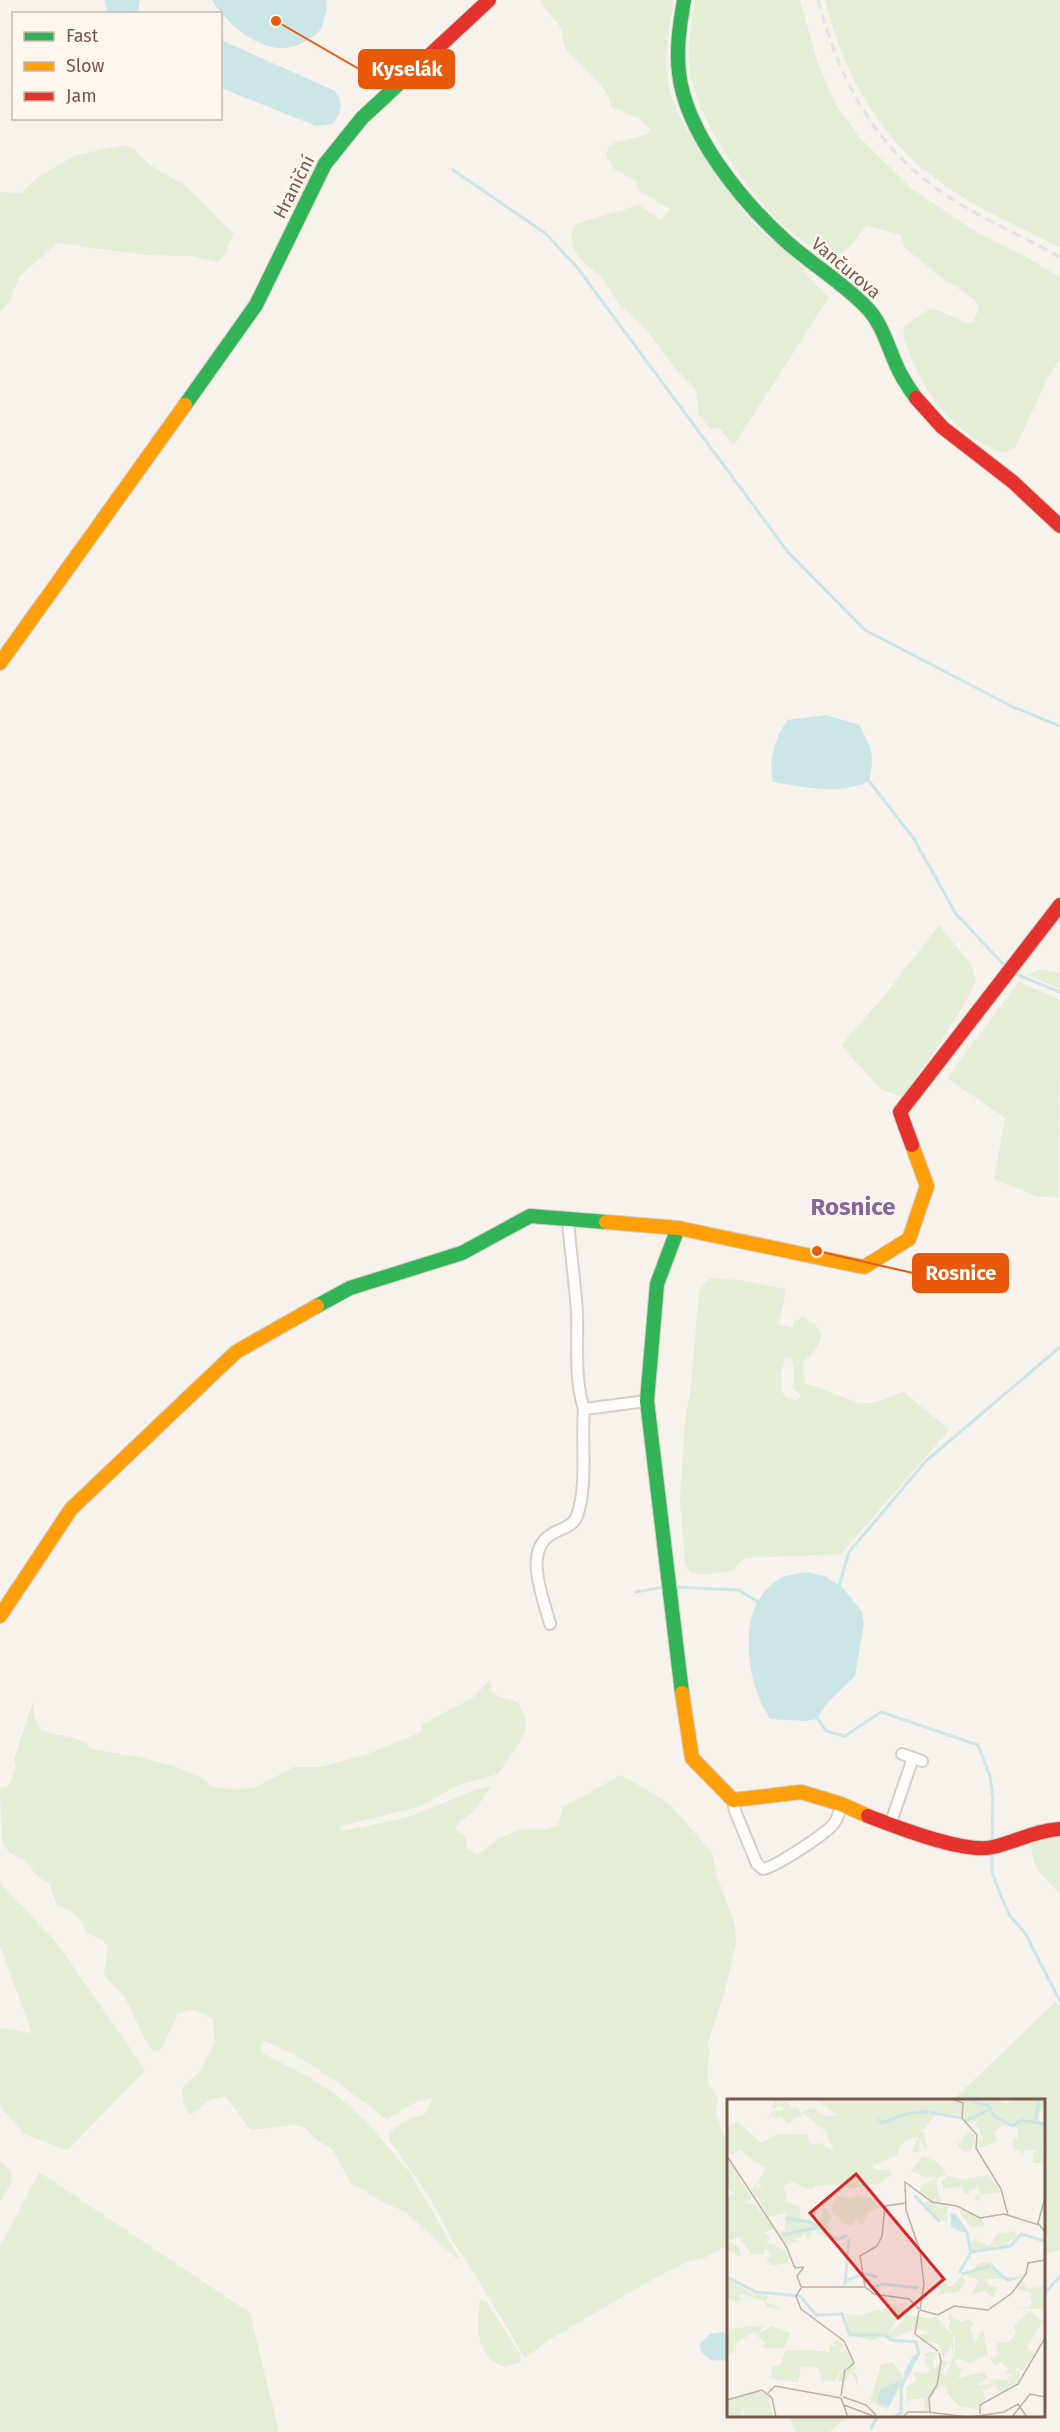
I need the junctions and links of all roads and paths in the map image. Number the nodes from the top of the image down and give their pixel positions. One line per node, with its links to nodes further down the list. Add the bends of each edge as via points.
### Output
1 (489, 0): 4 (street, Hraniční, via 362,118 325,164 256,305)
2 (684, 0): 3 (street, Vančurova, via 678,62 683,93 714,154 742,196 788,243 872,313 882,326 907,385 935,421 1025,492)
3 (1060, 526)
4 (0, 663)
5 (1060, 905): 7 (street, via 900,1112 927,1186 909,1239 864,1267)
6 (568, 1219): 7 (street); 9 (street, via 577,1312 578,1377); 10 (street, via 530,1216 462,1253 350,1288 236,1352 71,1509)
7 (678, 1228): 8 (street, via 657,1284)
8 (647, 1401): 9 (street); 13 (street, via 692,1758)
9 (584, 1409): 11 (street, via 578,1513 571,1525 549,1535 537,1548 536,1566)
10 (0, 1616)
11 (550, 1624)
12 (902, 1754): 15 (street, via 918,1759)
13 (733, 1800): 14 (street, via 801,1792); 14 (street, via 762,1869 804,1847 834,1824)
14 (841, 1804): 15 (street)
15 (890, 1825): 16 (street, via 957,1845 992,1848 1044,1830)
16 (1060, 1829)

